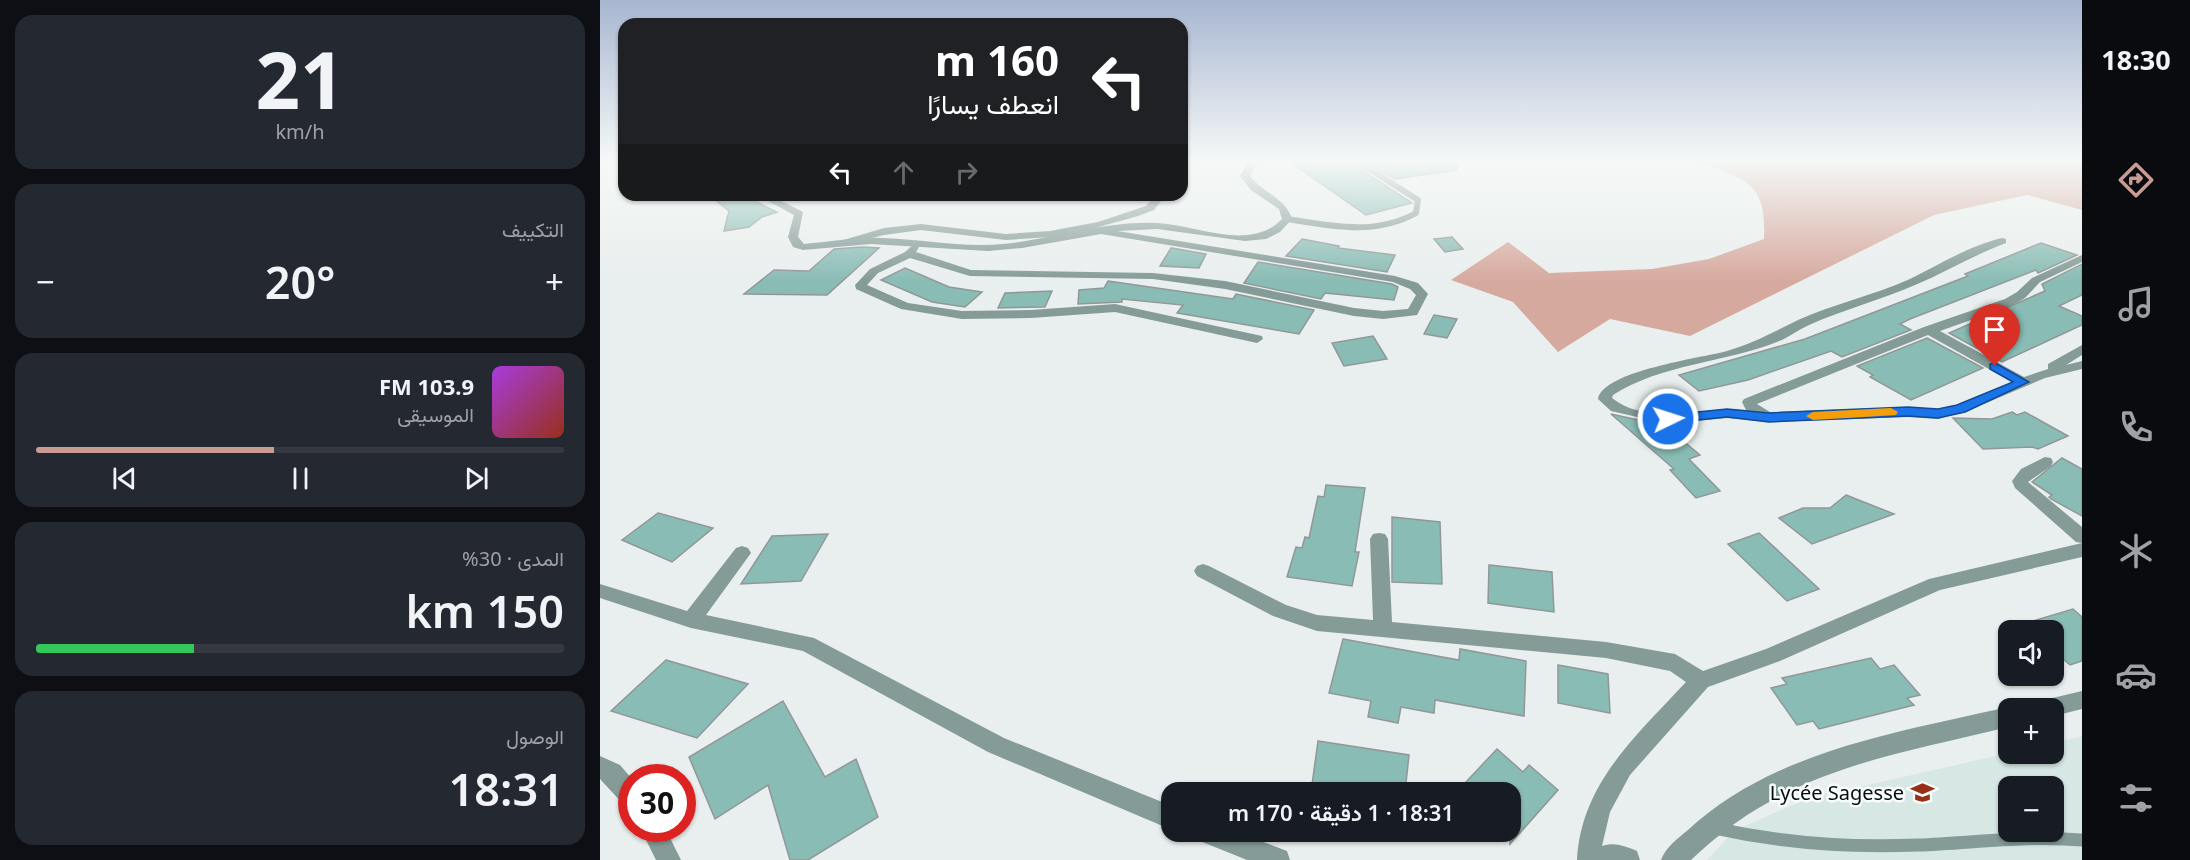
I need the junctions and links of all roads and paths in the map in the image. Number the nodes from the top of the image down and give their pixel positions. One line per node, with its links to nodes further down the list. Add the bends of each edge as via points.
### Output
1 (776, 202): 8 (street, via 799,214 793,237 797,245)
2 (1154, 202): 8 (street, via 1150,208 1060,233 993,237 919,226)
3 (1275, 202): 5 (street, via 1284,208)
4 (1418, 202): 5 (lane, via 1416,213 1393,224 1352,228)
5 (1287, 219): 6 (street, via 1271,232 1233,239 1161,226)
6 (1099, 231): 9 (street, via 1003,247); 9 (street, via 1387,277 1407,283 1422,294 1413,312 1371,314 1225,285 1153,276 970,273)
7 (2002, 241): 17 (street, via 1912,282 1803,323 1774,339 1633,379 1605,395 1616,408 1668,419 1727,413)
8 (830, 245): 9 (street, via 871,241)
9 (912, 249): 12 (street, via 866,277 862,289 905,306 962,315 1115,308)
10 (2082, 258): 11 (street, via 2036,280 2009,302)
11 (1929, 330): 16 (street); 17 (street, via 1749,402)
12 (1257, 339)
13 (2082, 349): 15 (street)
14 (2082, 365): 15 (street)
15 (2040, 375): 16 (street)
16 (2023, 382): 17 (street, via 1960,409 1938,414)
17 (1769, 417)
18 (2045, 462): 19 (street, via 2020,481 2023,488)
19 (2082, 537)
20 (1379, 539): 26 (street)
21 (2082, 550): 27 (street, via 1936,584 1773,655)
22 (742, 553): 25 (street)
23 (1203, 571): 26 (street, via 1280,611 1308,620)
24 (600, 591): 25 (street)
25 (691, 620): 33 (street, via 807,644 996,746)
26 (1383, 629): 27 (street, via 1606,650 1675,663)
27 (1701, 681): 40 (street, via 1622,767 1599,807 1590,837)
28 (2082, 700): 29 (street)
29 (2064, 704)
30 (1998, 719): 34 (street, via 1834,760 1772,784)
31 (600, 767): 32 (street)
32 (618, 780)
33 (1161, 814)
34 (1709, 827): 35 (lane, via 1754,838 1814,844 1943,844 2057,837); 42 (street)
35 (2082, 840)
36 (659, 842): 38 (street)
37 (1231, 842): 39 (street)
38 (669, 860)
39 (1278, 860)
40 (1591, 860): 41 (street, via 1613,855)
41 (1628, 860)
42 (1673, 860)

